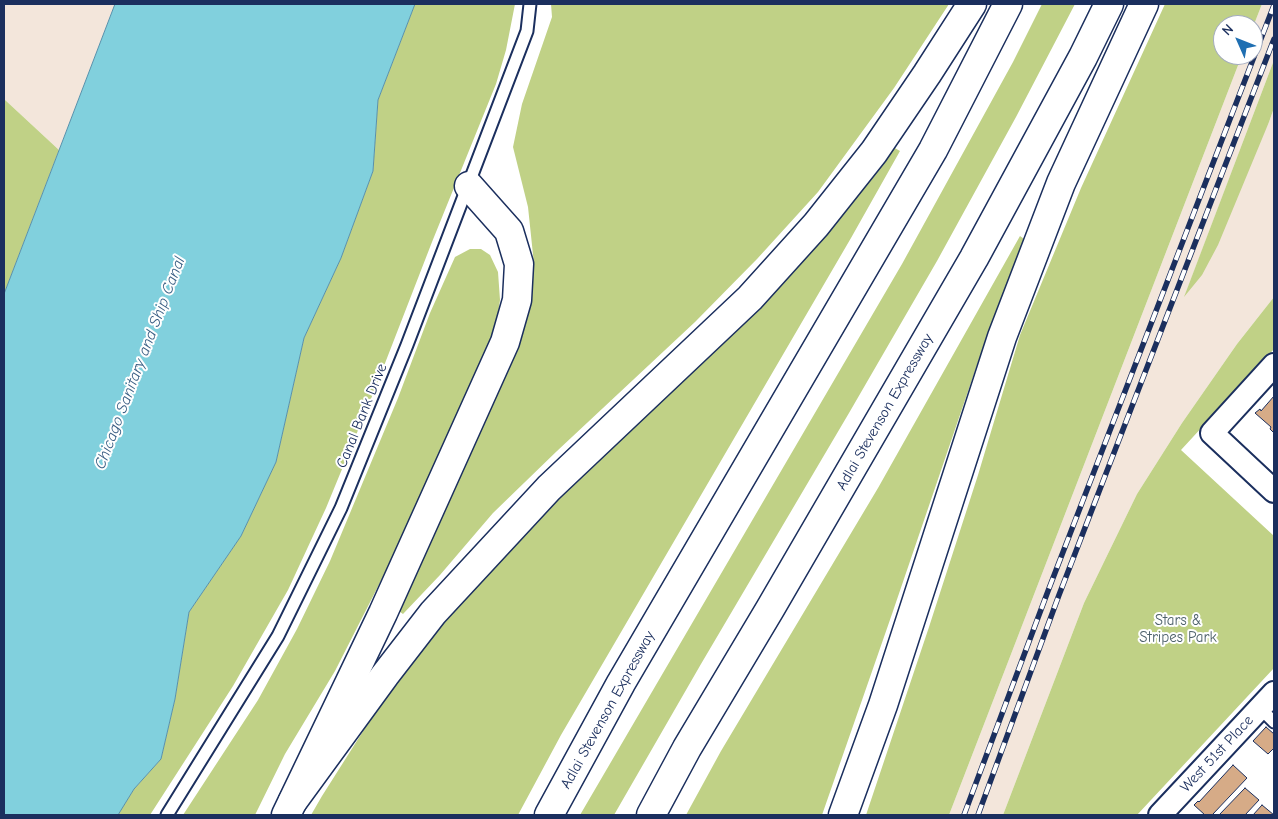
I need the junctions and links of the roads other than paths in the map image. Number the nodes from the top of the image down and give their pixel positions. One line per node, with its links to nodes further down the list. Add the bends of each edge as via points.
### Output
1 (530, 4): 6 (lane, Canal Bank Drive, via 528,31)
2 (972, 4): 10 (main road, via 874,152 816,225 750,298 549,488 433,613)
3 (1008, 4): 12 (main road, Adlai Stevenson Expressway, via 932,150 622,683)
4 (1109, 4): 13 (main road, Adlai Stevenson Expressway, via 974,258)
5 (1144, 4): 14 (main road, via 1061,184 1002,337 883,705)
6 (469, 186): 10 (main road, via 509,231 519,264 517,300 505,342 383,613); 11 (lane, Canal Bank Drive, via 341,508 278,636)
7 (1274, 365): 8 (street, via 1212,433)
8 (1274, 491)
9 (1269, 708): 15 (street, West 51st Place)
10 (289, 808)
11 (167, 815)
12 (549, 815)
13 (650, 815)
14 (843, 815)
15 (1160, 815)

